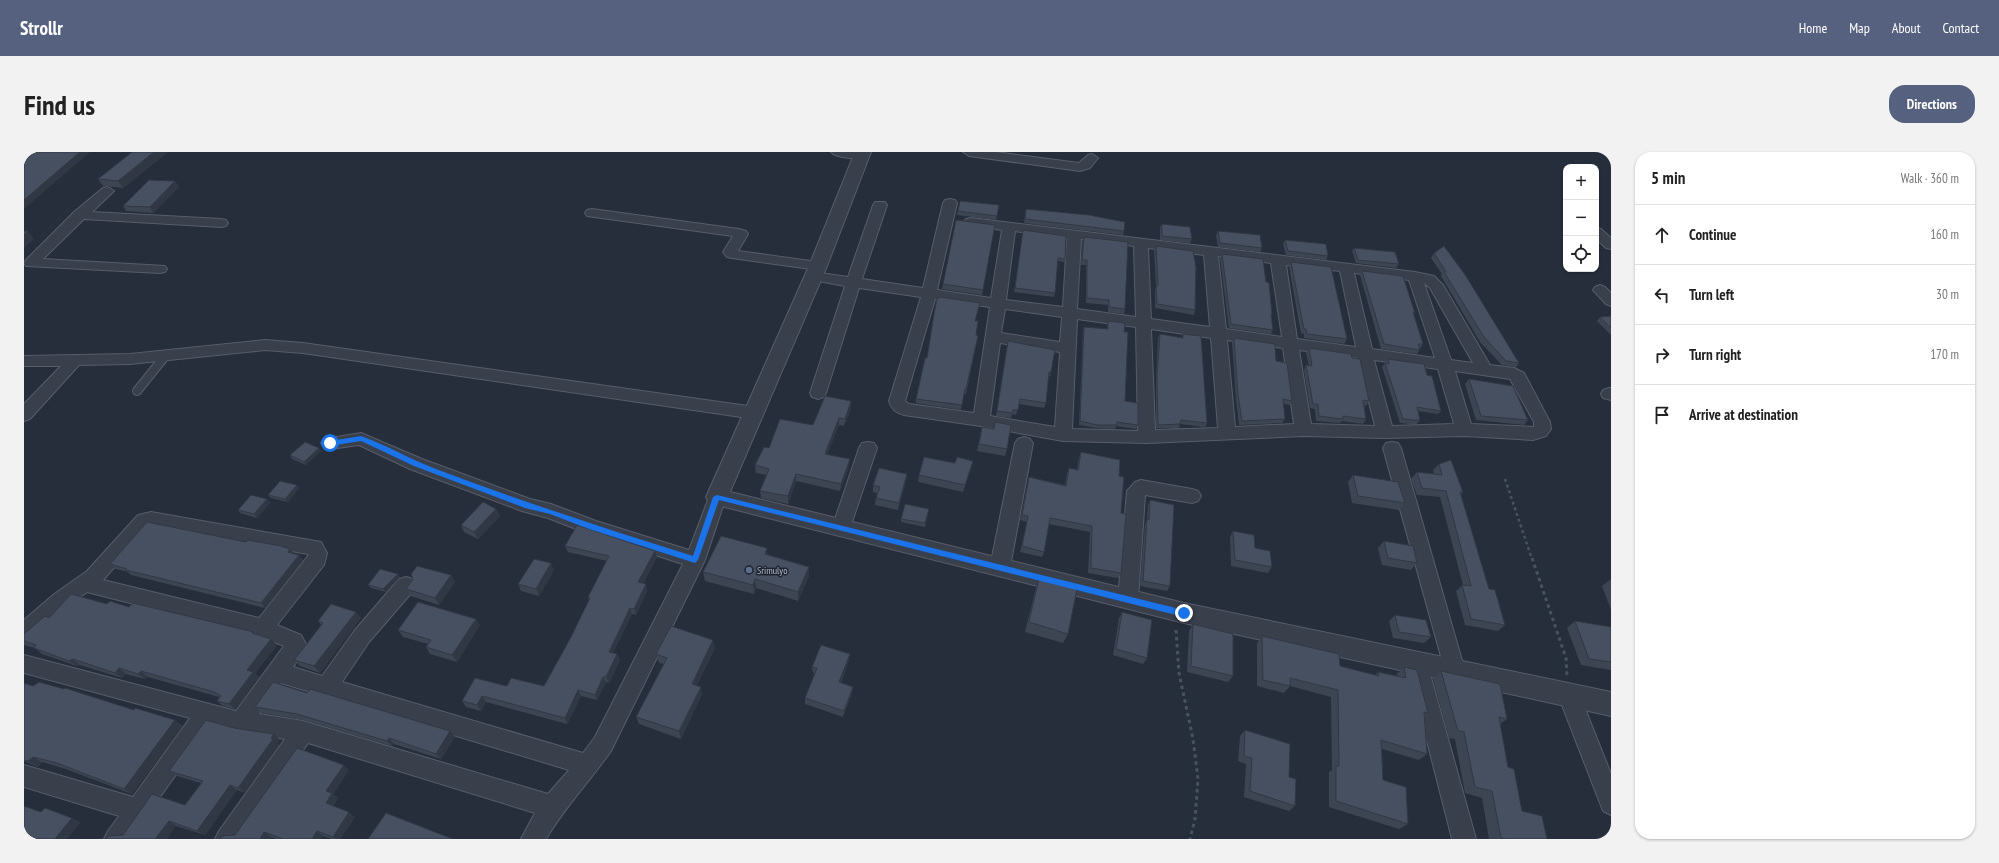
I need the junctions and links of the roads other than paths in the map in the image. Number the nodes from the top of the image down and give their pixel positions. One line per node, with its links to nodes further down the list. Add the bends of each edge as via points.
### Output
1 (969, 152): 3 (street, via 1080,167)
2 (853, 153): 21 (street)
3 (1092, 158)
4 (108, 192): 8 (street)
5 (950, 203): 9 (street)
6 (880, 205): 23 (street)
7 (592, 213): 21 (street, via 739,233 741,234 730,252 732,254)
8 (79, 215): 10 (street); 18 (street)
9 (946, 219): 11 (street); 25 (street)
10 (221, 223)
11 (1009, 227): 12 (street); 27 (street)
12 (1074, 235): 14 (street); 28 (street)
13 (1599, 235): 15 (street)
14 (1142, 243): 16 (street); 29 (street)
15 (1611, 245)
16 (1211, 251): 17 (street); 30 (street)
17 (1278, 259): 19 (street); 32 (street)
18 (26, 266): 20 (street)
19 (1346, 268): 22 (street); 34 (street)
20 (160, 269)
21 (817, 273): 23 (street); 42 (street)
22 (1415, 276): 38 (street); 39 (street, via 1429,279 1436,285)
23 (854, 282): 25 (street); 41 (street)
24 (1600, 290): 26 (street)
25 (929, 294): 27 (street); 44 (street, via 897,400 898,404 904,409)
26 (1611, 301)
27 (998, 303): 28 (street); 31 (street)
28 (1070, 313): 29 (street); 33 (street)
29 (1144, 324): 30 (street); 49 (street)
30 (1218, 334): 32 (street); 47 (street)
31 (993, 337): 33 (street); 44 (street)
32 (1290, 344): 34 (street); 45 (street)
33 (1068, 348): 48 (street)
34 (1365, 354): 38 (street); 50 (street)
35 (166, 355): 36 (street, via 130,359); 40 (lane); 42 (street, via 265,345 303,348)
36 (75, 360): 37 (street); 43 (street)
37 (24, 361)
38 (1445, 365): 39 (street); 46 (street)
39 (1485, 370): 46 (street, via 1509,373 1518,377 1542,422 1543,429 1533,434)
40 (137, 391)
41 (818, 393)
42 (755, 413): 55 (street)
43 (24, 415)
44 (981, 420): 48 (street)
45 (1303, 430): 47 (street); 50 (street)
46 (1464, 430): 50 (street)
47 (1227, 434): 49 (street)
48 (1063, 436): 49 (street)
49 (1147, 437)
50 (1389, 440): 66 (street)
51 (330, 443): 57 (street, via 361,439 416,464 520,503)
52 (1024, 443): 58 (street)
53 (868, 448): 56 (street)
54 (1192, 496): 61 (street, via 1141,487 1136,491)
55 (726, 500): 56 (street); 57 (street)
56 (842, 528): 58 (street)
57 (695, 560): 74 (street, via 603,744)
58 (1000, 567): 61 (street)
59 (91, 578): 62 (street, via 90,585); 62 (street, via 145,520 152,519 314,547 318,553 317,559); 63 (street, via 60,600)
60 (406, 585): 68 (street, via 362,636)
61 (1128, 600): 64 (street)
62 (263, 628): 67 (street, via 296,644)
63 (24, 633)
64 (1417, 663): 66 (street); 82 (street)
65 (24, 664): 71 (street)
66 (1455, 671): 69 (street)
67 (277, 672): 68 (street); 72 (street)
68 (326, 687): 74 (street)
69 (1569, 695): 70 (street); 76 (street)
70 (1611, 704)
71 (207, 713): 72 (street); 78 (street)
72 (241, 722): 73 (street)
73 (303, 730): 77 (street); 80 (street)
74 (588, 765): 77 (street)
75 (24, 776): 78 (street)
76 (1611, 803)
77 (552, 807): 81 (street)
78 (138, 810): 79 (street)
79 (116, 839)
80 (227, 839)
81 (533, 839)
82 (1464, 839)

